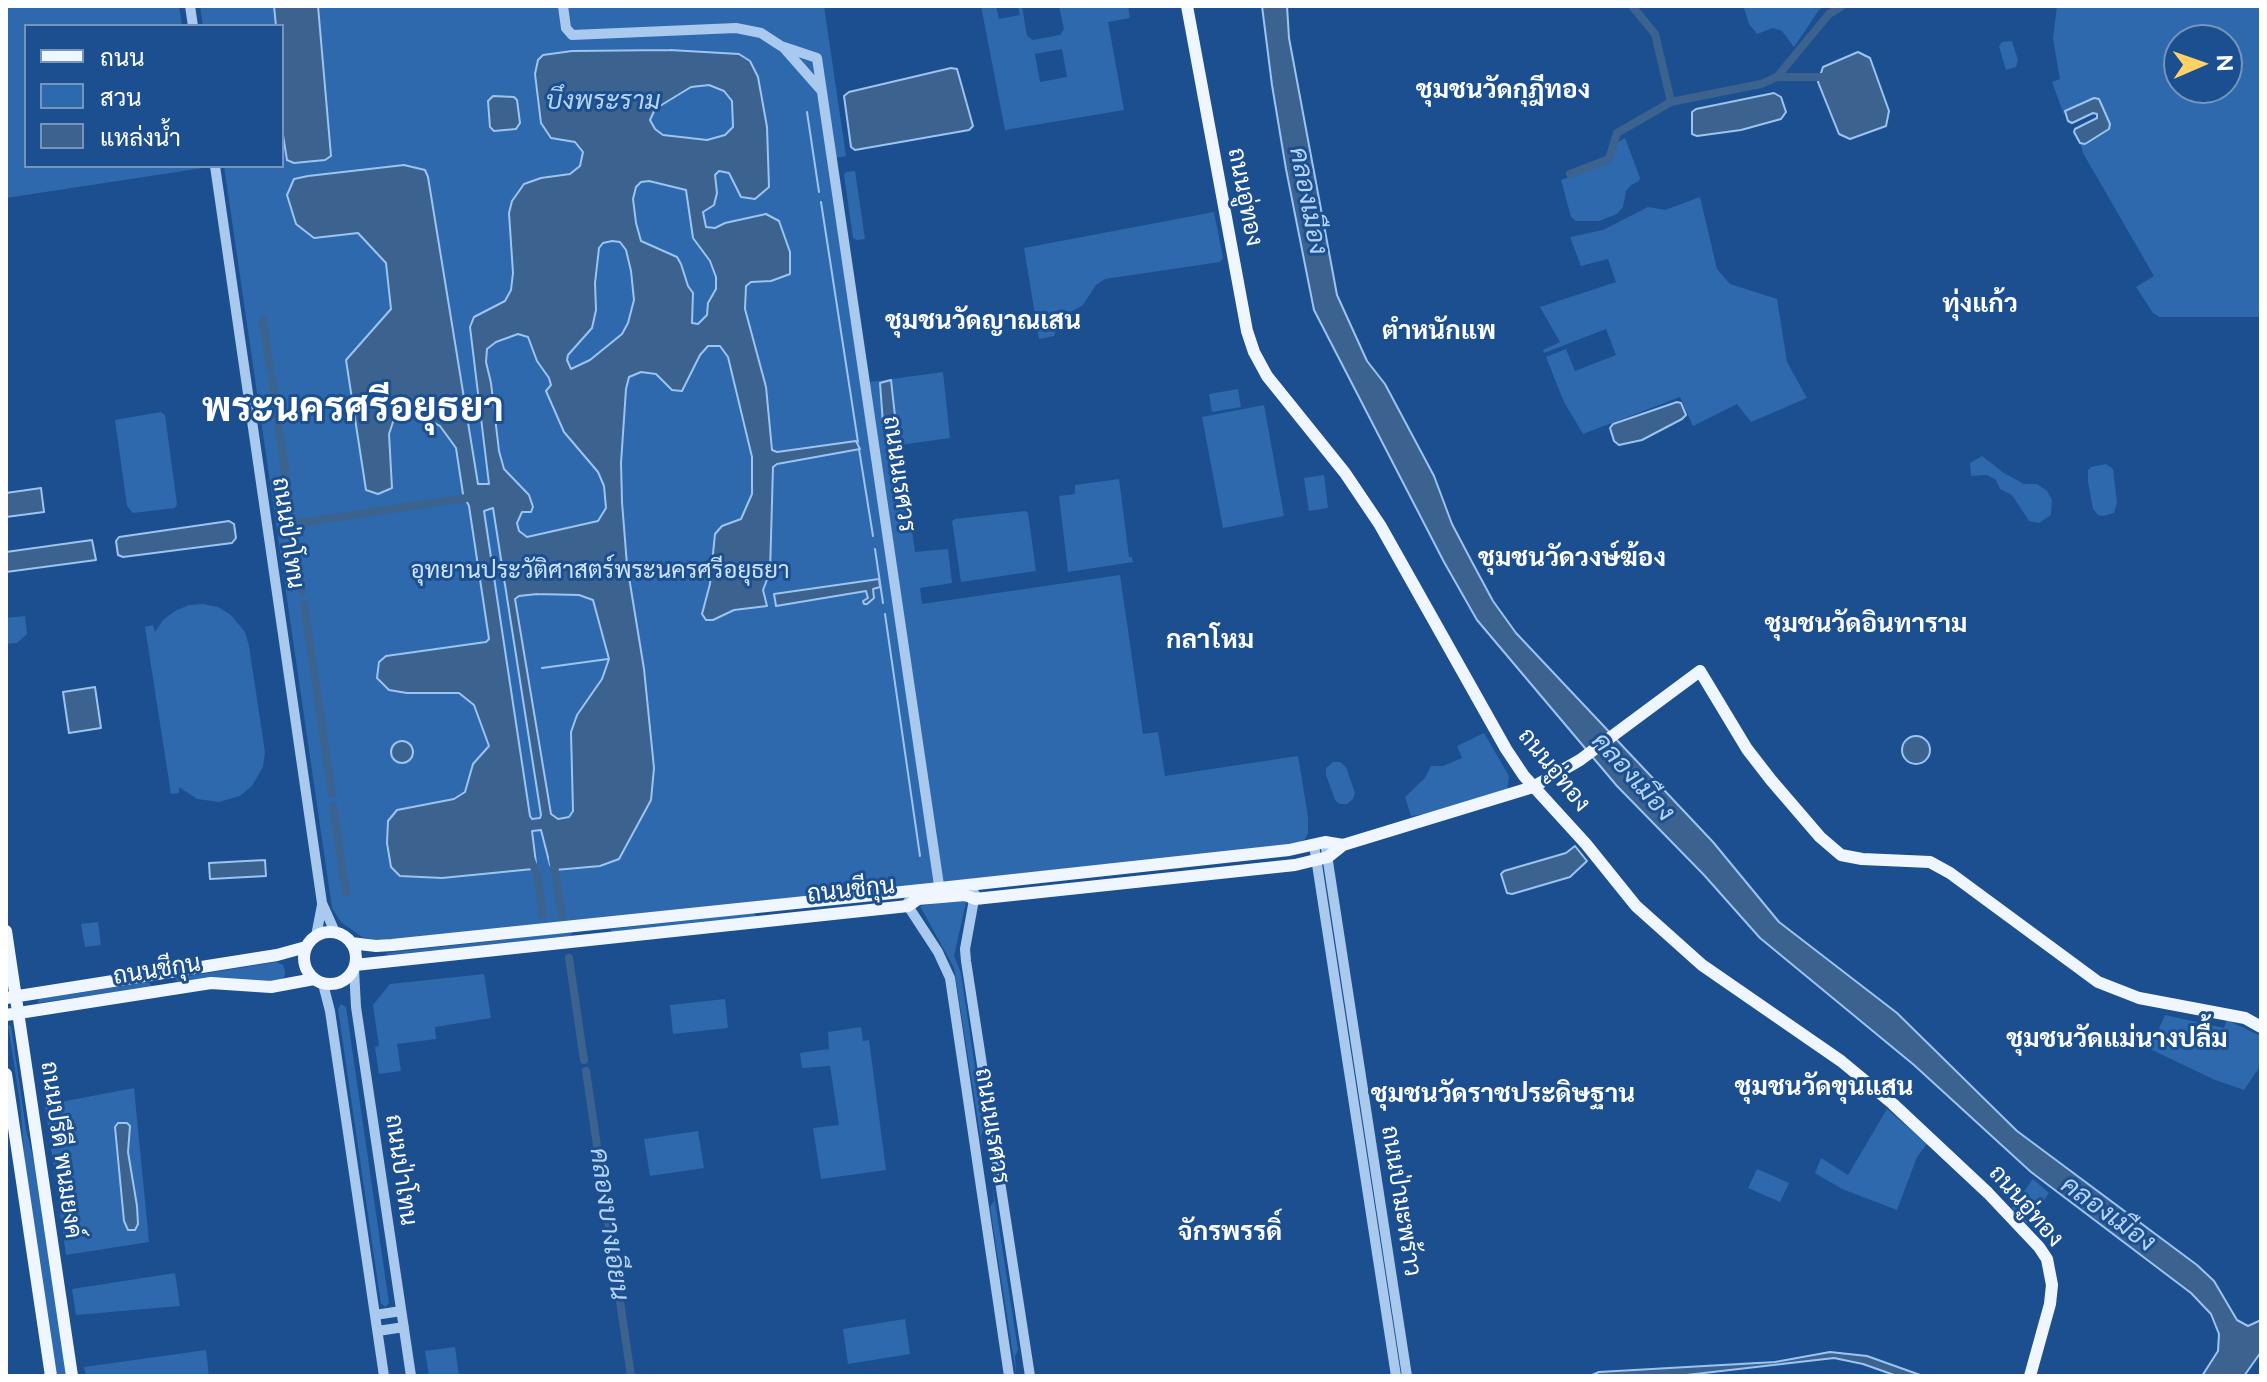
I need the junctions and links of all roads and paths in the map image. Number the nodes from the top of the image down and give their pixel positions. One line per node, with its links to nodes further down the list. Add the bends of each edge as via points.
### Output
1 (563, 6): 3 (street, via 572,35 736,28 761,33)
2 (1187, 6): 6 (main road, ถนนอู่ทอง, via 1254,352 1278,392 1380,525 1506,749)
3 (781, 46): 4 (street); 4 (street, ถนนนเรศวร, via 817,58)
4 (822, 92): 12 (street, ถนนนเรศวร)
5 (215, 168): 14 (street, ถนนป่าโทน)
6 (1533, 787): 8 (main road, ถนนชีกุน); 25 (main road, ถนนชีกุน, via 1580,760 1700,671 1779,791 1841,855 1930,862 2098,982 2139,998 2245,1018); 39 (main road, ถนนอู่ทอง, via 1654,924 1893,1104 2039,1247 2052,1285)
7 (1320, 843): 8 (main road, ถนนชีกุน); 9 (street, ถนนป่ามะพร้าว); 10 (main road, ถนนชีกุน)
8 (1343, 845): 9 (main road, ถนนชีกุน)
9 (1322, 859): 13 (main road, ถนนชีกุน); 37 (street, ถนนป่ามะพร้าว); 38 (street, ถนนป่ามะพร้าว)
10 (974, 884): 12 (main road, ถนนชีกุน); 13 (street, ถนนนเรศวร)
11 (907, 892): 12 (main road, ถนนชีกุน); 15 (street, ถนนนเรศวร); 19 (main road, ถนนชีกุน, via 376,946)
12 (940, 893): 13 (main road, ถนนชีกุน); 15 (main road, ถนนชีกุน)
13 (975, 899): 36 (street, ถนนนเรศวร, via 966,961)
14 (322, 905): 17 (street, ถนนป่าโทน); 18 (street, ถนนป่าโทน)
15 (908, 906): 21 (main road, ถนนชีกุน); 35 (street, ถนนนเรศวร, via 950,978)
16 (6, 931): 23 (main road, ถนนปรีดี พนมยงค์)
17 (335, 932): 18 (main road); 19 (main road)
18 (316, 936): 20 (main road)
19 (351, 943): 21 (main road)
20 (306, 947): 22 (main road, via 304,962); 23 (main road, ถนนชีกุน)
21 (354, 967): 22 (main road, via 341,982); 27 (street, ถนนป่าโทน)
22 (318, 981): 24 (main road, ถนนชีกุน, via 271,987 211,983); 28 (street, ถนนป่าโทน, via 330,1011)
23 (11, 997): 24 (main road, ถนนปรีดี พนมยงค์)
24 (12, 1014): 32 (main road, ถนนปรีดี พนมยงค์)
25 (2261, 1027)
26 (6, 1074): 31 (main road, ถนนปรีดี พนมยงค์)
27 (401, 1311): 28 (street); 29 (street, ถนนป่าโทน)
28 (375, 1315): 30 (street, ถนนป่าโทน)
29 (404, 1327): 30 (street); 34 (street, ถนนป่าโทน)
30 (378, 1331): 33 (street, ถนนป่าโทน)
31 (51, 1376)
32 (72, 1376)
33 (384, 1376)
34 (411, 1376)
35 (1009, 1376)
36 (1030, 1376)
37 (1396, 1376)
38 (1407, 1376)
39 (2030, 1376)

